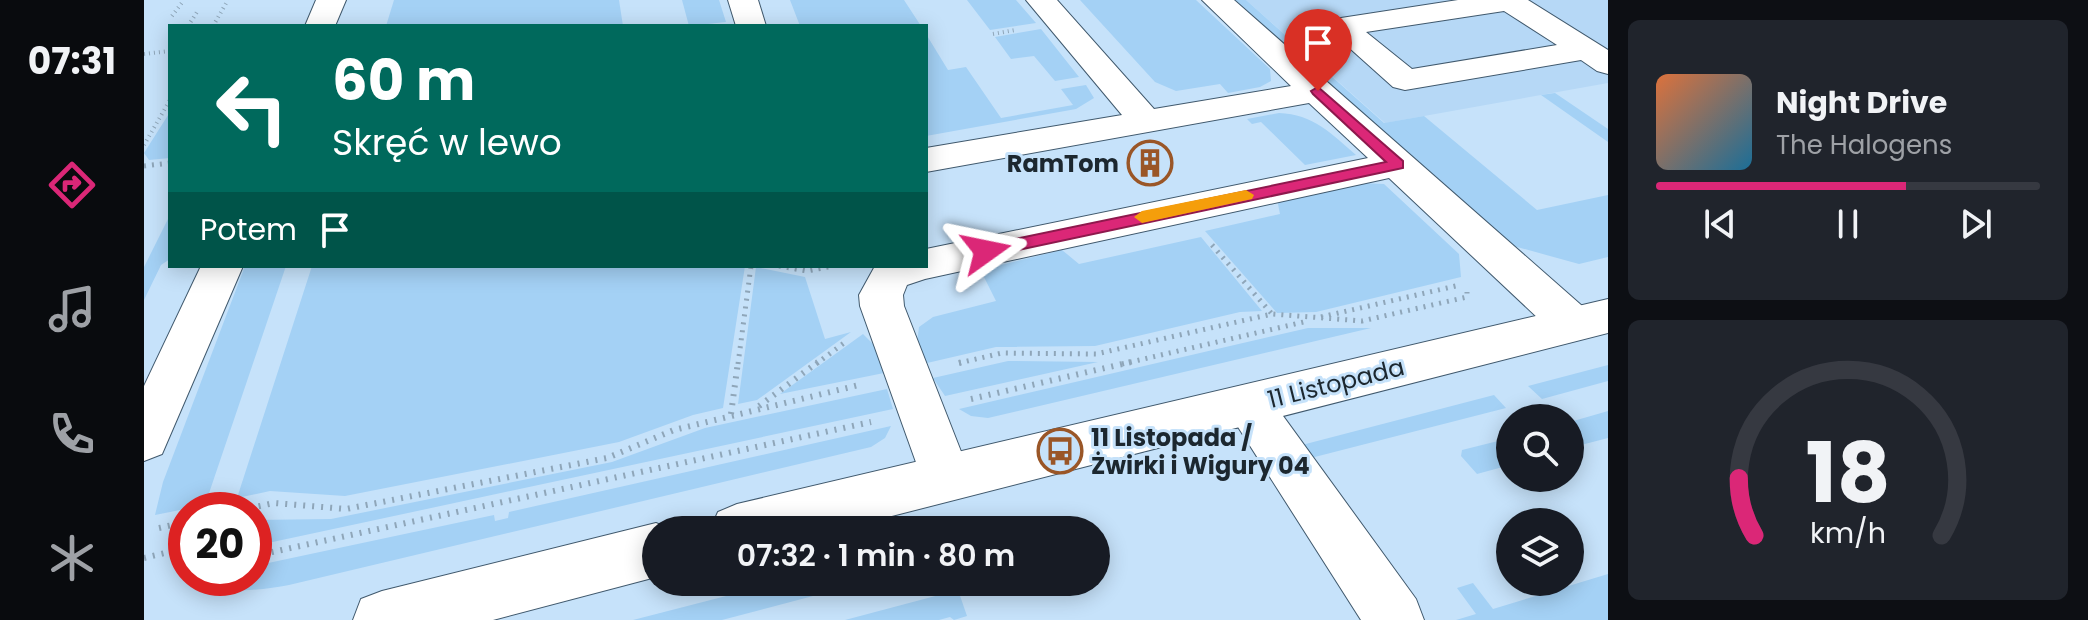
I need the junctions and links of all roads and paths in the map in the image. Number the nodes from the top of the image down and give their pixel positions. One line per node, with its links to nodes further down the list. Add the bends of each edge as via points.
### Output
1 (184, 0): 8 (path)
2 (228, 0): 10 (path)
3 (331, 0): 11 (main road)
4 (743, 0): 12 (main road)
5 (1041, 0): 18 (main road)
6 (1217, 0): 16 (main road)
7 (197, 12): 9 (path)
8 (172, 16)
9 (189, 24)
10 (214, 24)
11 (321, 24)
12 (750, 24)
13 (168, 51): 14 (path)
14 (144, 54)
15 (1597, 57): 15 (main road, via 1509,1 1341,27 1405,80)
16 (1318, 91): 18 (main road); 22 (main road)
17 (168, 103): 19 (path)
18 (1146, 121): 20 (main road)
19 (144, 145)
20 (928, 160)
21 (168, 163): 23 (path)
22 (1398, 164): 25 (main road); 33 (main road)
23 (144, 166)
24 (1205, 236): 32 (path)
25 (928, 264)
26 (221, 268): 39 (main road)
27 (751, 268): 38 (path)
28 (790, 268): 29 (path)
29 (823, 268)
30 (910, 268): 34 (main road, via 891,275 884,284 881,295)
31 (1427, 306): 32 (path, via 1362,321)
32 (1272, 314): 35 (path, via 1096,354 1002,353)
33 (1590, 320): 36 (main road, 11 Listopada)
34 (888, 324): 35 (main road); 37 (path, via 857,333)
35 (906, 375): 37 (path); 40 (main road)
36 (1248, 405): 40 (main road, 11 Listopada); 50 (main road)
37 (754, 409): 38 (path)
38 (731, 414): 41 (path, via 607,458 346,509)
39 (144, 439)
40 (945, 477): 42 (main road, 11 Listopada)
41 (272, 503)
42 (792, 516)
43 (168, 526): 44 (path)
44 (159, 528)
45 (168, 552): 47 (path)
46 (642, 554): 48 (main road)
47 (144, 558)
48 (439, 611): 49 (main road)
49 (382, 620)
50 (1395, 620)

